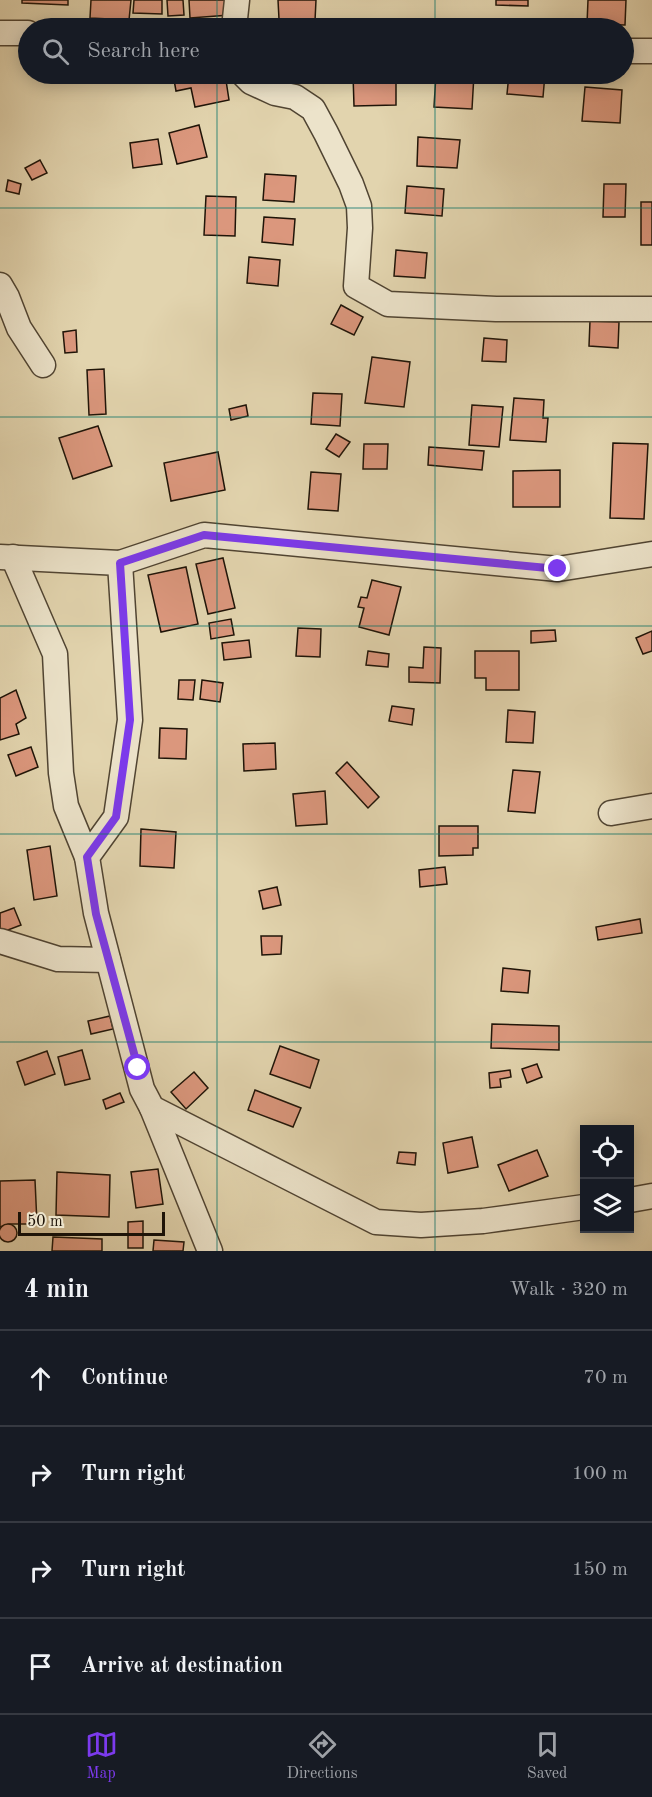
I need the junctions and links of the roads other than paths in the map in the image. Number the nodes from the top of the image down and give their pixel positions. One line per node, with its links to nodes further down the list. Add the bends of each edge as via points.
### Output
1 (237, 0): 2 (street)
2 (235, 18)
3 (0, 33): 4 (street)
4 (18, 33)
5 (634, 51): 6 (street)
6 (652, 51)
7 (257, 84): 9 (street, via 295,97 313,109 351,184 360,228 356,286 388,304)
8 (0, 285): 10 (street, via 19,328)
9 (652, 309)
10 (43, 365)
11 (652, 554): 13 (street, via 558,569 204,535)
12 (6, 557): 13 (street); 16 (street, via 55,654 66,806)
13 (120, 563): 16 (street, via 130,720 116,817)
14 (652, 806): 15 (street)
15 (611, 813)
16 (87, 857): 18 (street)
17 (0, 941): 18 (street, via 58,959)
18 (108, 960): 19 (street, via 142,1089)
19 (152, 1108): 22 (street, via 376,1222 420,1225 483,1221); 23 (street)
20 (652, 1196): 21 (street)
21 (634, 1199)
22 (580, 1208)
23 (210, 1251)

